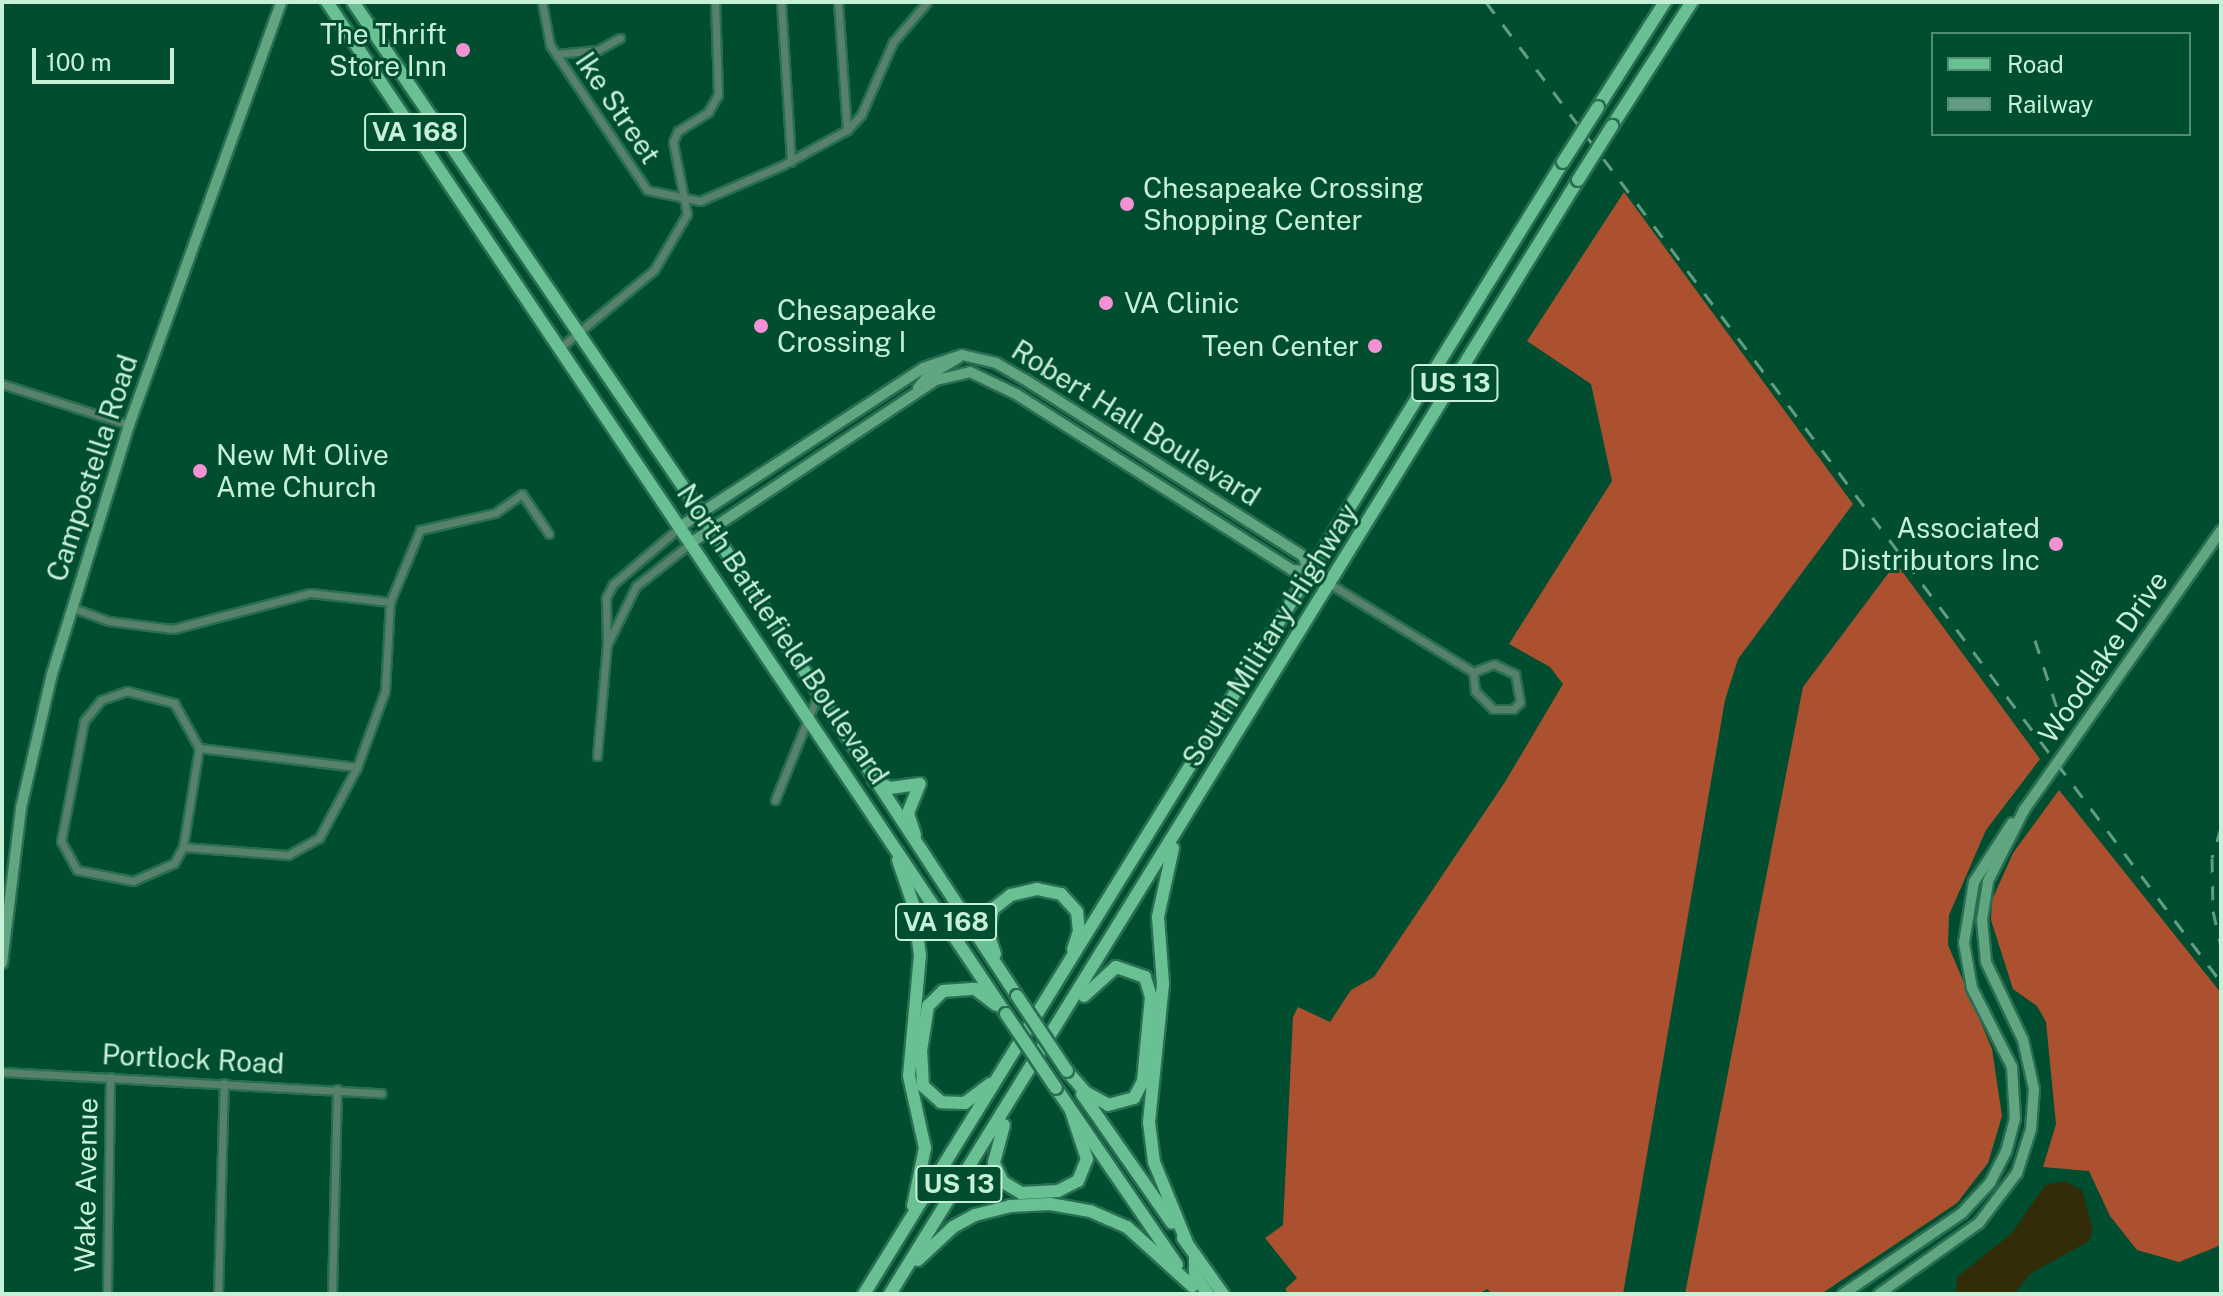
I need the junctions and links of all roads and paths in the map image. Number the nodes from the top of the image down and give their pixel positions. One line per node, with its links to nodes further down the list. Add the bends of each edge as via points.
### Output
1 (281, 2): 21 (street, Campostella Road)
2 (327, 2): 17 (main road, North Battlefield Boulevard / VA 168)
3 (353, 2): 16 (main road, North Battlefield Boulevard / VA 168)
4 (542, 2): 12 (street, Ike Street, via 545,33)
5 (715, 2): 15 (street, Ike Street, via 718,95 708,112 678,131 673,142)
6 (781, 2): 14 (street)
7 (838, 2): 13 (street)
8 (927, 2): 13 (street, Ike Street, via 893,42 861,115)
9 (1665, 2): 28 (main road, South Military Highway / US 13, bridge)
10 (1692, 2): 29 (main road, South Military Highway / US 13, bridge)
11 (620, 38): 12 (street, Ike Street, via 598,50)
12 (556, 54): 15 (street, Ike Street, via 647,190)
13 (847, 130): 14 (street, Ike Street)
14 (791, 162): 15 (street, Ike Street, via 700,201)
15 (689, 200): 16 (street, via 687,214 660,262)
16 (581, 335): 17 (street); 22 (main road, North Battlefield Boulevard / VA 168)
17 (561, 347): 23 (main road, North Battlefield Boulevard / VA 168)
18 (962, 355): 20 (street, via 928,376); 22 (street, via 923,368); 28 (street, Robert Hall Boulevard, via 996,363 1024,379 1303,556)
19 (2, 384): 21 (street)
20 (915, 394): 24 (street, Robert Hall Boulevard); 28 (street, Robert Hall Boulevard, via 956,372 987,377 1292,570)
21 (129, 425): 31 (street, Campostella Road)
22 (701, 513): 23 (street); 24 (main road, North Battlefield Boulevard / VA 168)
23 (681, 526): 27 (main road, North Battlefield Boulevard / VA 168); 32 (street, via 613,584 606,598)
24 (712, 530): 27 (street, Robert Hall Boulevard); 34 (main road, North Battlefield Boulevard / VA 168)
25 (2221, 531): 41 (street, Woodlake Drive)
26 (549, 534): 30 (street, via 522,494 495,513 420,530)
27 (692, 542): 32 (street, via 636,586); 35 (main road, North Battlefield Boulevard / VA 168)
28 (1309, 571): 29 (street, Robert Hall Boulevard); 48 (main road, South Military Highway / US 13)
29 (1330, 584): 33 (street); 42 (main road, South Military Highway / US 13)
30 (390, 602): 31 (street, via 310,593 173,629 109,621); 38 (street, via 385,691)
31 (73, 608): 46 (street, Campostella Road, via 21,808)
32 (607, 645): 37 (street)
33 (1473, 672): 33 (street, via 1479,699 1493,709 1513,709 1520,702 1515,674 1494,664)
34 (818, 694): 35 (street); 39 (main road, North Battlefield Boulevard / VA 168)
35 (810, 716): 40 (street); 43 (main road, North Battlefield Boulevard / VA 168)
36 (199, 748): 38 (street); 44 (street); 44 (street, via 182,712 165,697 113,693 84,721 65,808 63,852 88,875 144,880 174,863)
37 (597, 756)
38 (357, 767): 44 (street, via 319,838 300,853)
39 (873, 780): 45 (main road, North Battlefield Boulevard / VA 168); 45 (main road, via 890,788 920,784 908,813)
40 (775, 800)
41 (2024, 810): 71 (street, Woodlake Drive, via 1986,856 1964,922 1972,988 2012,1067 2015,1119 2006,1152 1990,1183 1962,1213); 72 (street, Woodlake Drive, via 1991,872 1982,932 1989,973 2031,1067 2034,1110 2026,1150 2010,1185 1987,1215)
42 (1182, 825): 50 (main road, South Military Highway / US 13); 61 (main road, via 1158,917 1163,984 1149,1122 1159,1176)
43 (886, 831): 49 (main road, North Battlefield Boulevard / VA 168); 60 (main road, via 913,904 920,955 909,1076 925,1148)
44 (183, 847)
45 (922, 853): 47 (main road, North Battlefield Boulevard / VA 168)
46 (2, 963)
47 (1017, 996): 48 (main road, via 989,942 988,919 1011,895 1037,889 1061,894 1077,912 1079,931); 52 (main road, North Battlefield Boulevard / VA 168, bridge)
48 (1043, 1008): 51 (main road, South Military Highway / US 13)
49 (1006, 1014): 51 (main road, via 975,989 943,991 928,1006 919,1074 923,1086 941,1102 965,1103 990,1084); 59 (main road, North Battlefield Boulevard / VA 168, bridge)
50 (1056, 1029): 52 (main road, via 1106,971 1136,970 1150,986 1143,1081 1134,1098 1118,1106 1097,1102); 54 (main road, South Military Highway / US 13)
51 (1014, 1053): 60 (main road, South Military Highway / US 13)
52 (1067, 1071): 61 (main road, North Battlefield Boulevard / VA 168)
53 (2, 1072): 55 (street, Portlock Road)
54 (1028, 1074): 59 (main road, via 994,1151 997,1173 1011,1189 1049,1193 1078,1181 1087,1159); 68 (main road, South Military Highway / US 13)
55 (110, 1077): 56 (street, Portlock Road); 64 (street, Wake Avenue)
56 (224, 1083): 57 (street, Portlock Road); 65 (street)
57 (337, 1089): 58 (street, Portlock Road); 66 (street)
58 (381, 1093)
59 (1071, 1111): 63 (main road, North Battlefield Boulevard / VA 168)
60 (909, 1220): 67 (main road, South Military Highway / US 13)
61 (1187, 1243): 62 (main road, VA 168)
62 (1195, 1255): 69 (main road, via 1195,1275); 70 (main road, VA 168)
63 (1194, 1290): 68 (main road, via 1142,1239 1110,1218 1070,1206 1029,1204 992,1209 953,1227)
64 (107, 1294)
65 (218, 1294)
66 (332, 1294)
67 (864, 1294)
68 (891, 1294)
69 (1208, 1294)
70 (1223, 1294)
71 (1843, 1294)
72 (1879, 1294)

